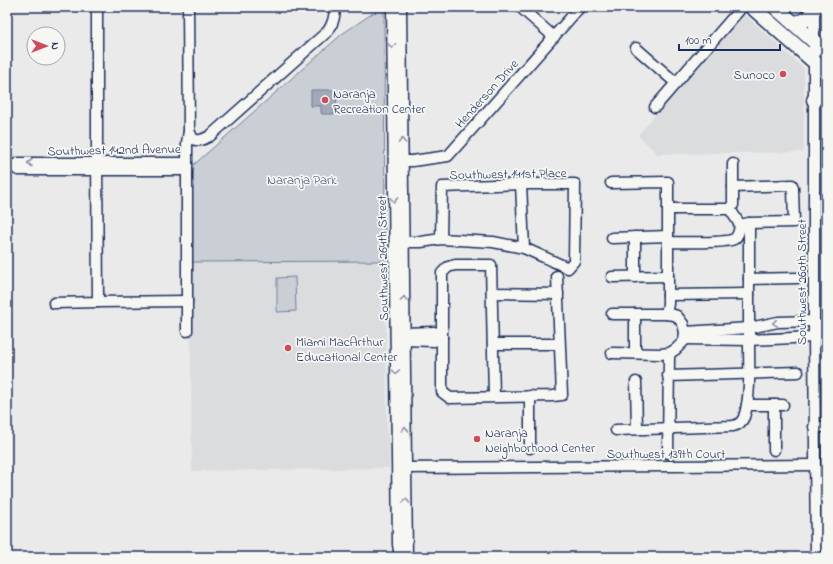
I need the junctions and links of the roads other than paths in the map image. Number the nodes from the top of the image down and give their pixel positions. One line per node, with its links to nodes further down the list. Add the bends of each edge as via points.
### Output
1 (97, 7): 28 (street)
2 (188, 7): 23 (street, Southwest 142nd Avenue)
3 (335, 7): 23 (street, via 332,26 318,41 210,136 199,140)
4 (392, 7): 24 (street, Southwest 264th Street, one-way to 24)
5 (401, 7): 24 (street, Southwest 264th Street, one-way to 5)
6 (520, 7): 13 (street)
7 (580, 7): 13 (street, Henderson Drive)
8 (742, 7): 19 (street)
9 (752, 7): 17 (highway)
10 (775, 7): 12 (highway)
11 (814, 9): 12 (highway, via 808,19); 14 (street, Southwest 260th Street)
12 (793, 23): 14 (highway)
13 (554, 37): 24 (street, Henderson Drive, via 448,156)
14 (815, 42): 16 (highway); 17 (street, Southwest 260th Street)
15 (636, 48): 19 (street)
16 (826, 52)
17 (815, 61): 18 (highway); 21 (street, Southwest 260th Street)
18 (826, 72)
19 (676, 83): 22 (street)
20 (826, 89): 21 (highway)
21 (814, 100): 59 (street, Southwest 260th Street)
22 (655, 107)
23 (191, 135): 27 (street, Southwest 142nd Avenue, via 187,143)
24 (398, 161): 39 (street, Southwest 264th Street); 88 (street, Southwest 264th Street, one-way to 88)
25 (732, 164): 31 (street)
26 (10, 166): 28 (street, Southwest 142nd Avenue, via 18,163)
27 (187, 166): 28 (street, Southwest 142nd Avenue); 51 (street)
28 (97, 167): 52 (street)
29 (611, 183): 32 (street, via 668,182)
30 (521, 184): 37 (street, Southwest 141st Place, via 442,188); 40 (street); 40 (street, Southwest 141st Place, via 575,184 574,261 568,268)
31 (733, 187): 33 (street, via 733,205); 34 (street, via 792,185 793,188 794,222)
32 (668, 209): 33 (street); 38 (street)
33 (730, 209): 34 (street)
34 (744, 224): 38 (street, via 735,238 725,241); 46 (street)
35 (635, 237): 36 (street); 38 (street); 44 (street)
36 (612, 238)
37 (441, 239): 39 (street, via 421,242); 40 (street, via 494,242)
38 (668, 239): 42 (street)
39 (403, 240): 63 (street, Southwest 264th Street, one-way to 39)
40 (524, 248)
41 (557, 276): 48 (street)
42 (668, 276): 44 (street); 49 (street)
43 (612, 277): 44 (street)
44 (635, 277)
45 (798, 278): 46 (street)
46 (749, 279): 50 (street)
47 (492, 293): 48 (street); 65 (street, via 491,265 448,267 442,273); 67 (street)
48 (558, 294): 68 (street)
49 (668, 294): 50 (street); 56 (street)
50 (749, 294): 58 (street)
51 (187, 301): 52 (street); 60 (street)
52 (98, 302): 53 (street)
53 (54, 303)
54 (612, 314): 55 (street)
55 (635, 314): 56 (street); 70 (street)
56 (666, 314): 64 (street, via 677,316)
57 (826, 326): 59 (street)
58 (749, 328): 59 (street, one-way to 58, via 778,322); 61 (street); 66 (street)
59 (814, 330): 62 (street); 66 (street); 79 (street, Southwest 260th Street)
60 (187, 331)
61 (717, 335): 64 (street); 66 (street)
62 (826, 335)
63 (404, 336): 65 (street, via 422,336 434,341); 88 (street, Southwest 264th Street, one-way to 63)
64 (685, 336): 71 (street, via 681,345)
65 (442, 337): 76 (street, via 442,392 450,398)
66 (749, 340): 73 (street)
67 (493, 344): 68 (street); 76 (street)
68 (559, 344): 77 (street, via 562,395)
69 (612, 353): 70 (street)
70 (635, 353): 71 (street)
71 (670, 353): 74 (street)
72 (798, 372): 73 (street)
73 (749, 374): 74 (street); 78 (street)
74 (668, 376): 82 (street)
75 (636, 382): 81 (street)
76 (494, 396): 77 (street)
77 (530, 396): 84 (street)
78 (747, 405): 82 (street, via 744,418 738,425); 85 (street, via 778,405)
79 (814, 427): 80 (street); 87 (street, Southwest 260th Street)
80 (826, 427)
81 (637, 429): 82 (street); 83 (street)
82 (668, 429): 86 (street)
83 (616, 430)
84 (530, 448)
85 (774, 450)
86 (668, 453)
87 (814, 465): 88 (street, Southwest 139th Court); 91 (street, Southwest 260th Street)
88 (402, 468): 89 (street, Southwest 264th Street); 90 (street, Southwest 264th Street, one-way to 88)
89 (399, 557)
90 (407, 557)
91 (816, 557)

